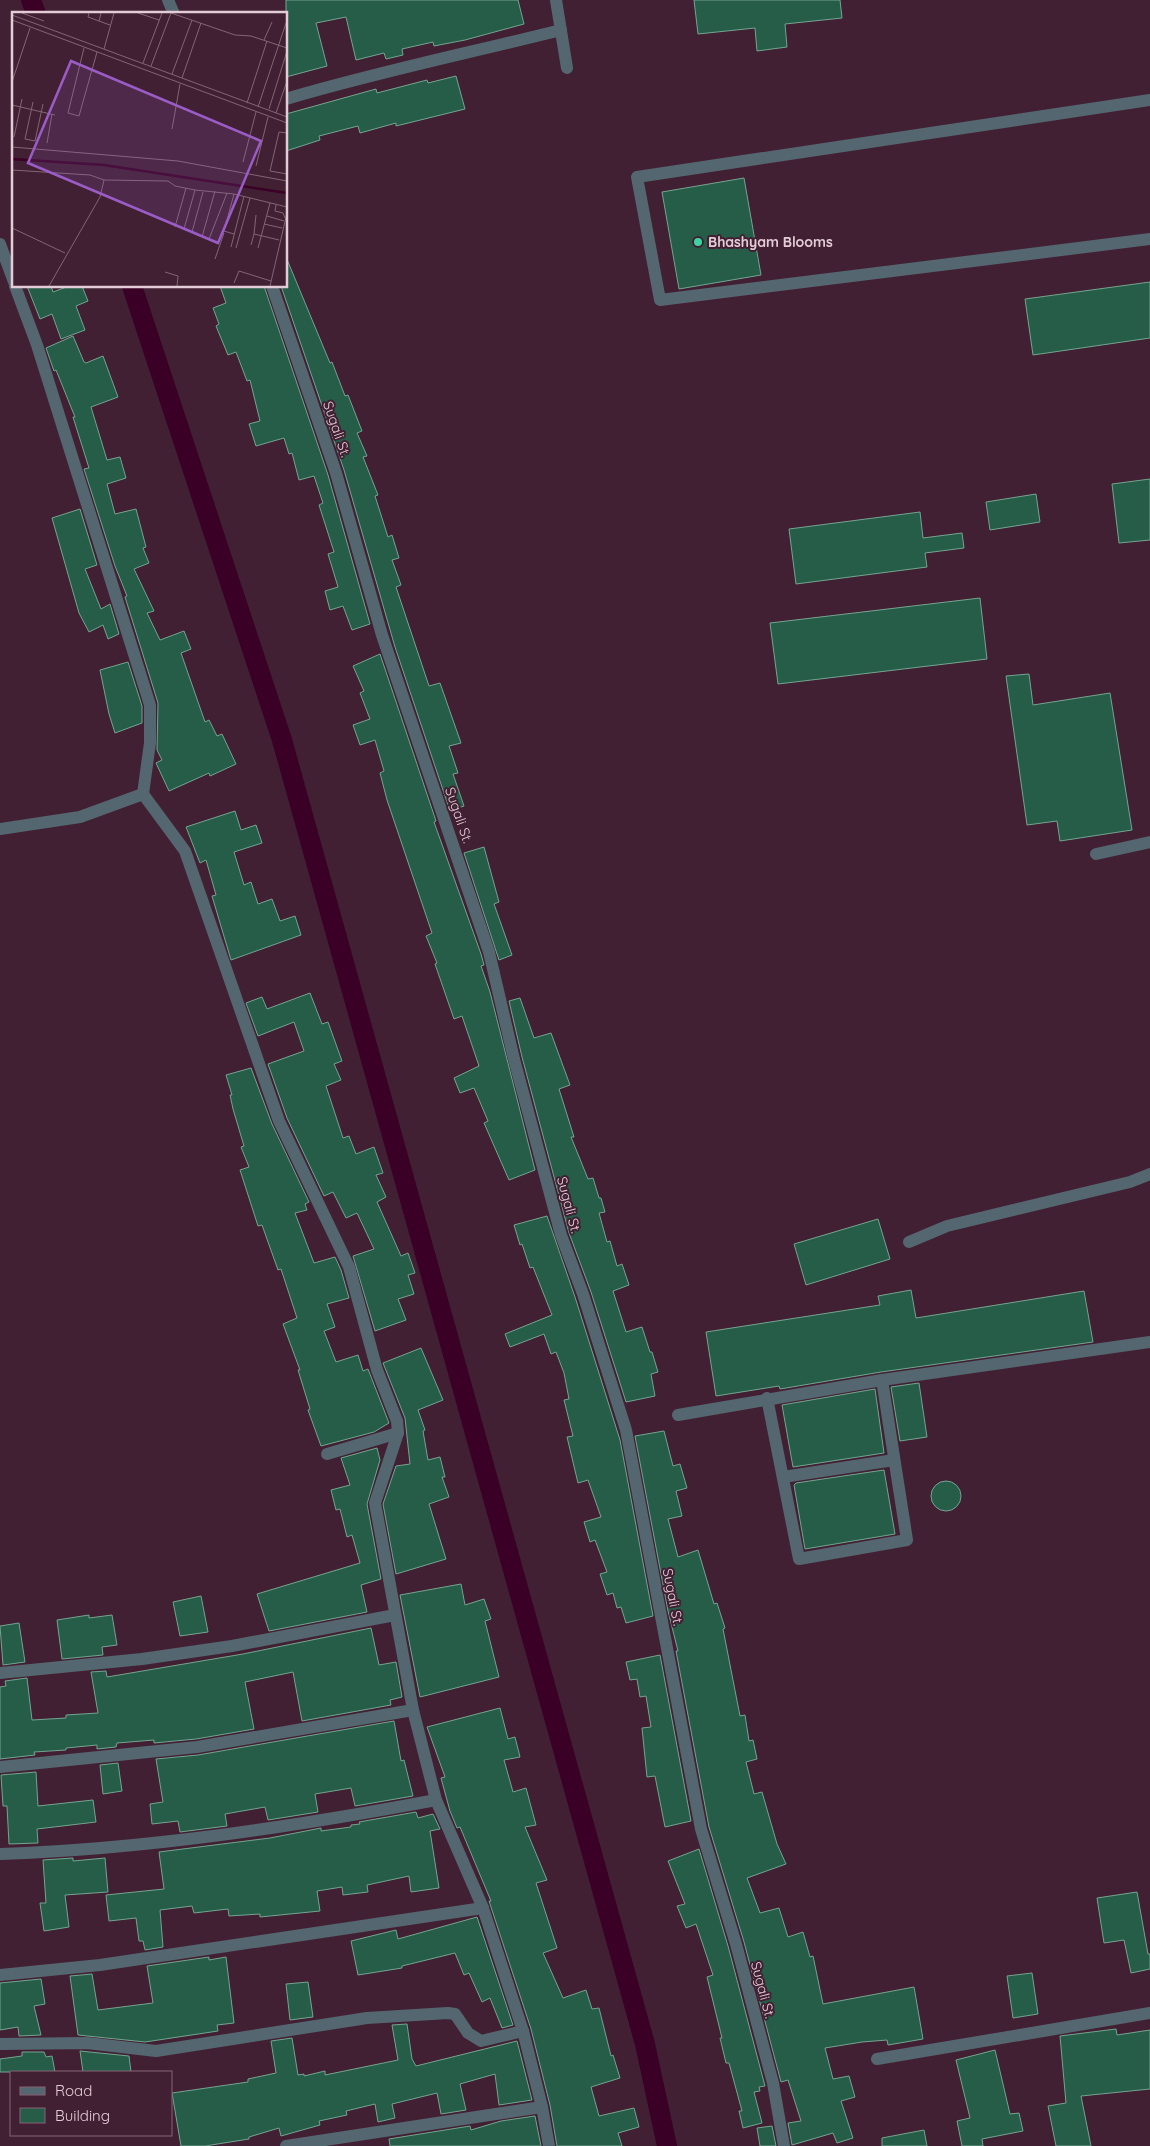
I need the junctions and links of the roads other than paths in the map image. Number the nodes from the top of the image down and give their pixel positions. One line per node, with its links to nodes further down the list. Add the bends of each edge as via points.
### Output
1 (168, 0): 3 (street)
2 (556, 0): 4 (street)
3 (173, 12)
4 (561, 30): 5 (street); 6 (street, via 365,76)
5 (567, 68)
6 (288, 98)
7 (1150, 100): 8 (street, via 636,177 660,300)
8 (1150, 239)
9 (0, 244): 10 (street)
10 (12, 277)
11 (16, 288): 13 (street, via 37,345 150,705 150,743)
12 (273, 288): 42 (street, Sugali St., via 336,473 382,635 489,952 561,1235 626,1430 701,1829 773,2083)
13 (143, 794): 14 (street, via 80,817); 23 (street, via 185,851 279,1122 350,1267 377,1370 397,1420)
14 (0, 829)
15 (1150, 842): 16 (street)
16 (1096, 854)
17 (1150, 1174): 18 (street, via 1130,1182 947,1226)
18 (909, 1242)
19 (1150, 1342): 20 (street)
20 (882, 1380): 21 (street); 25 (street)
21 (767, 1398): 22 (street); 26 (street)
22 (678, 1415)
23 (398, 1433): 24 (street); 27 (street, via 375,1503)
24 (327, 1454)
25 (894, 1460): 26 (street); 26 (street, via 907,1540 799,1559)
26 (783, 1477)
27 (395, 1615): 28 (street, via 232,1646 142,1659); 29 (street)
28 (0, 1673)
29 (412, 1710): 30 (street, via 197,1747); 31 (street)
30 (0, 1766)
31 (436, 1800): 32 (street, via 330,1820 66,1852); 33 (street)
32 (0, 1854)
33 (483, 1908): 34 (street, via 100,1965); 36 (street)
34 (0, 1975)
35 (1150, 2013): 38 (street)
36 (523, 2031): 37 (street, via 481,2040 474,2038 455,2014 448,2012 367,2018 156,2052 87,2043); 39 (street)
37 (0, 2044)
38 (877, 2059)
39 (542, 2107): 40 (street); 41 (street)
40 (286, 2146)
41 (548, 2146)
42 (784, 2146)

